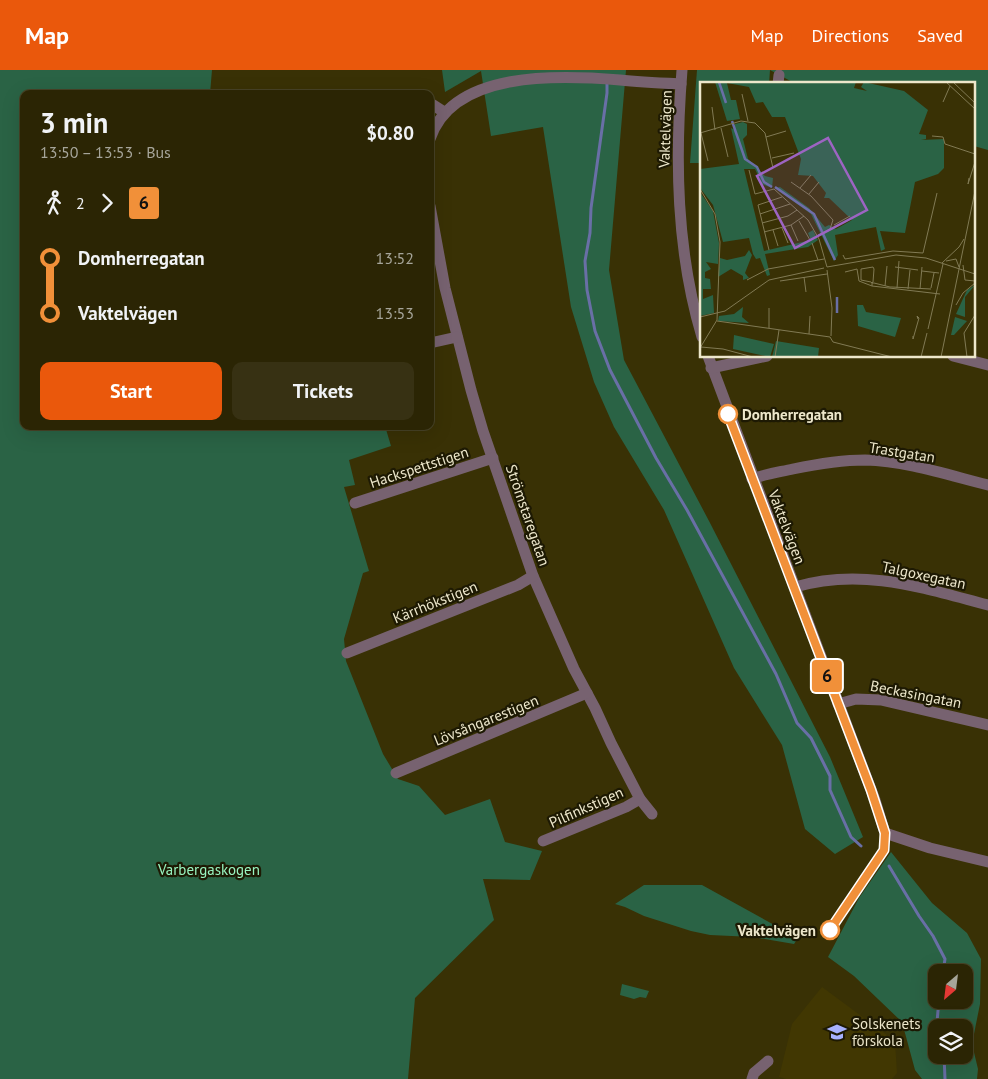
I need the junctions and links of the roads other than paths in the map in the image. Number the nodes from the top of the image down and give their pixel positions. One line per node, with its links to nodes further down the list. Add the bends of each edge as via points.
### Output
1 (682, 70): 2 (street, Vaktelvägen)
2 (681, 84): 4 (street, via 546,76 501,80 466,94); 7 (street, Vaktelvägen, via 679,171 682,240 691,299)
3 (434, 106): 4 (street)
4 (444, 112): 5 (street)
5 (434, 129)
6 (434, 232): 8 (street, Strömstaregatan)
7 (700, 330)
8 (457, 337): 9 (street); 15 (street, Strömstaregatan)
9 (434, 342)
10 (708, 358): 14 (street, Vaktelvägen)
11 (758, 358): 14 (street)
12 (961, 358): 13 (street)
13 (988, 365)
14 (711, 368): 16 (street, Vaktelvägen)
15 (493, 458): 18 (street, Hackspettstigen); 19 (street, Strömstaregatan)
16 (752, 479): 17 (street, Trastgatan, via 815,465 866,460 903,464); 20 (street, Vaktelvägen)
17 (988, 485)
18 (355, 503)
19 (534, 576): 22 (street, Kärrhökstigen); 23 (street, Strömstaregatan)
20 (795, 587): 21 (street, Talgoxegatan, via 839,578 885,580); 24 (street, Vaktelvägen)
21 (988, 605)
22 (347, 653)
23 (587, 693): 26 (street, Lövsångarestigen); 27 (street, Strömstaregatan)
24 (838, 704): 25 (street, Beckasingatan, via 856,699 881,700); 30 (street, Vaktelvägen, via 885,833)
25 (988, 725)
26 (396, 773)
27 (640, 798): 28 (street, Strömstaregatan); 29 (street, Pilfinkstigen, via 626,807)
28 (652, 814)
29 (543, 841)
30 (988, 862)
31 (768, 1061): 32 (street)
32 (752, 1079)

